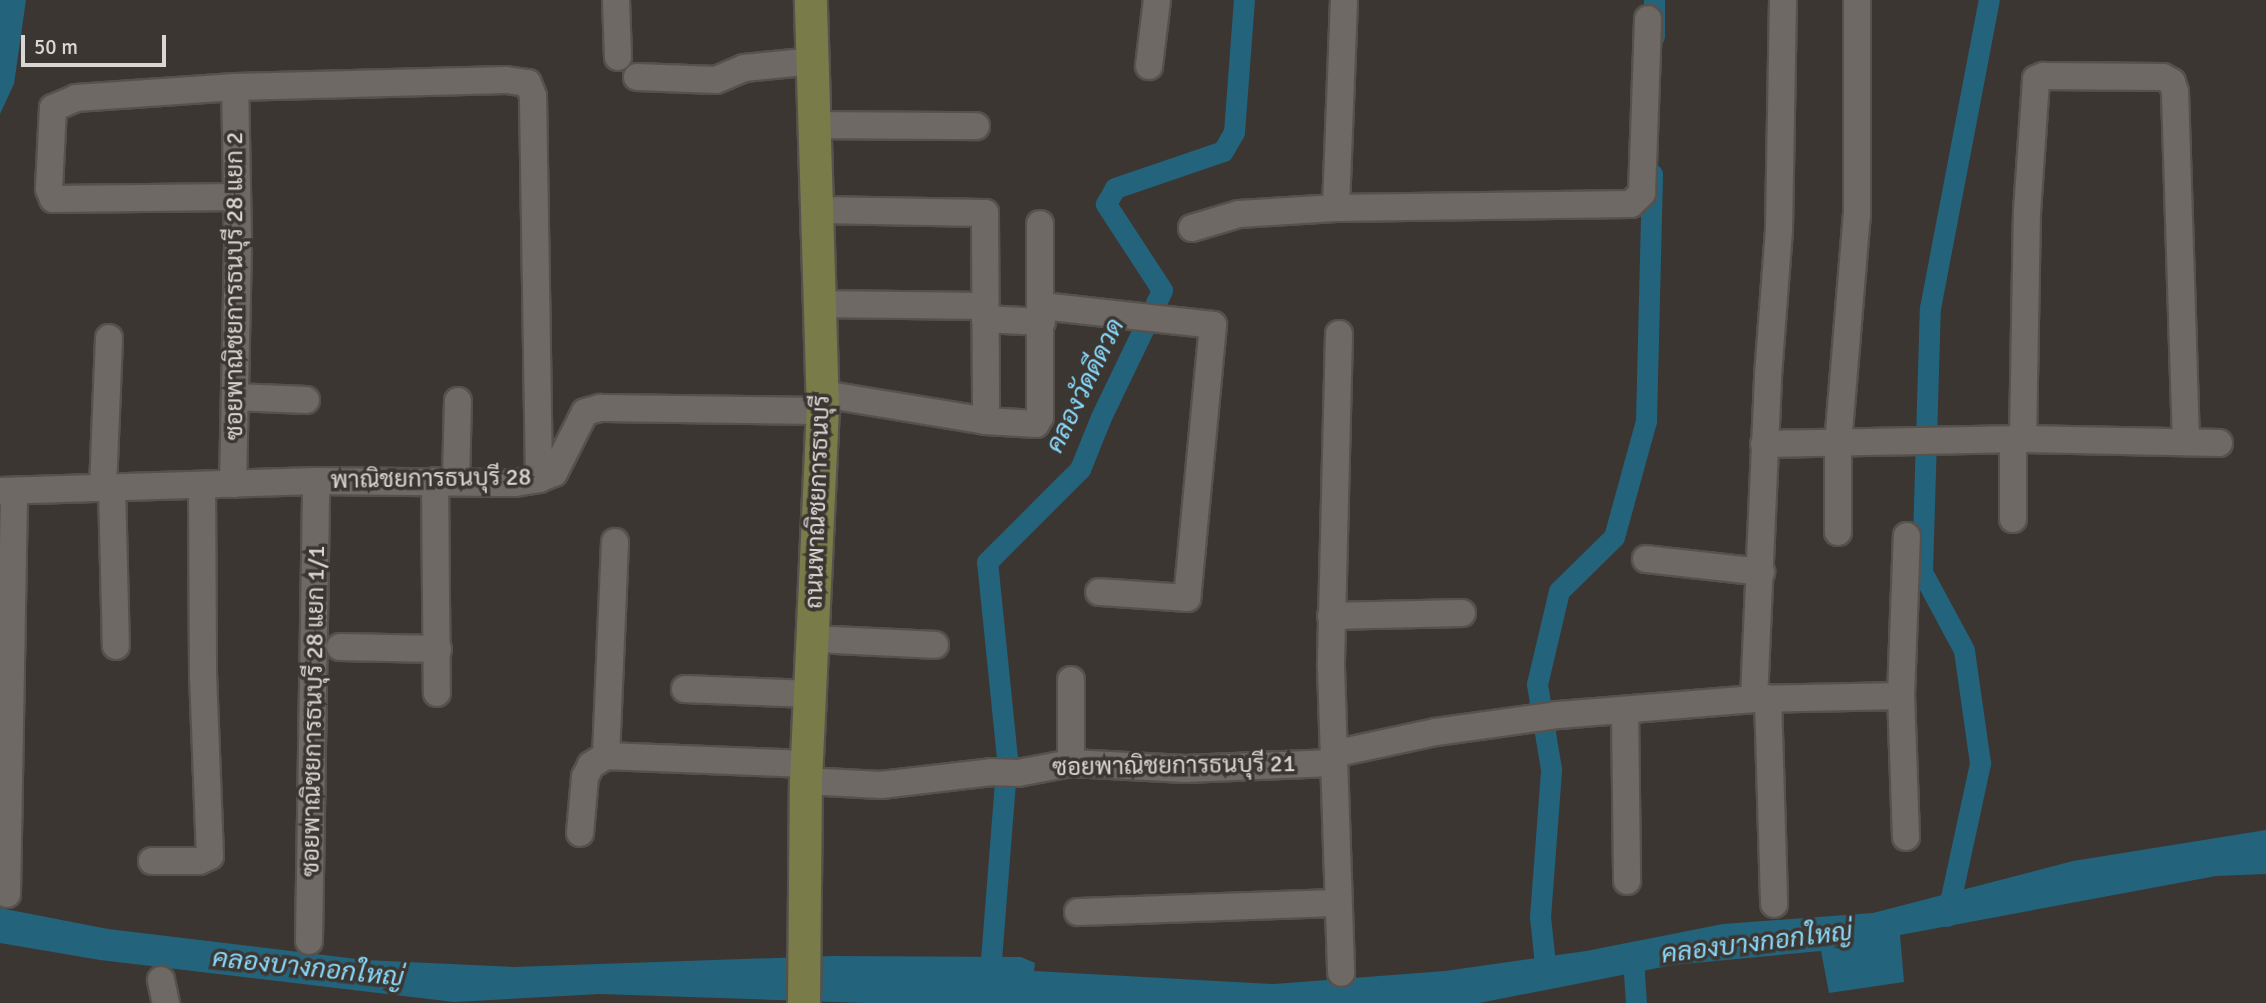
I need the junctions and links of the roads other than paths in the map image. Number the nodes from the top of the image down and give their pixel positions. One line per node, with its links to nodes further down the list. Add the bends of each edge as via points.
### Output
1 (616, 0): 8 (street)
2 (811, 0): 9 (main road, ถนนพาณิชยการธนบุรี)
3 (1157, 0): 10 (street)
4 (1344, 0): 16 (street)
5 (1783, 0): 33 (street, via 1779,229)
6 (1857, 0): 34 (street, via 1857,203)
7 (1648, 19): 16 (street, via 1642,193 1631,204)
8 (618, 57)
9 (814, 61): 11 (street, via 744,68 716,80); 13 (main road, ถนนพาณิชยการธนบุรี)
10 (1149, 66)
11 (637, 77)
12 (235, 88): 15 (street, ซอยพาณิชยการธนบุรี 28 แยก 2); 15 (street, via 76,98 57,104 51,118 49,190 53,199 61,201); 35 (street, via 506,80 520,80 532,87)
13 (816, 125): 14 (street); 17 (main road, ถนนพาณิชยการธนบุรี)
14 (976, 126)
15 (237, 197): 25 (street, ซอยพาณิชยการธนบุรี 28 แยก 2)
16 (1336, 208): 19 (street, via 1238,214)
17 (818, 210): 20 (main road, ถนนพาณิชยการธนบุรี); 21 (street, via 985,213)
18 (1040, 224): 22 (street)
19 (1192, 228)
20 (820, 304): 21 (street); 28 (main road, ถนนพาณิชยการธนบุรี)
21 (985, 312): 22 (street); 29 (street)
22 (1042, 314): 29 (street, via 1040,417 1036,424 1028,425); 48 (street, via 1213,325 1187,598)
23 (1339, 334): 50 (street)
24 (109, 338): 40 (street)
25 (235, 397): 26 (street); 38 (street, ซอยพาณิชยการธนบุรี 28 แยก 2)
26 (306, 400)
27 (458, 401): 37 (street)
28 (823, 402): 29 (street); 35 (street, พาณิชยการธนบุรี 28, via 585,412 564,459 554,472); 51 (main road, ถนนพาณิชยการธนบุรี)
29 (986, 421)
30 (2018, 440): 31 (street); 31 (street, via 2036,79 2163,77 2172,82 2175,92); 34 (street); 42 (street)
31 (2186, 442): 32 (street)
32 (2219, 443)
33 (1764, 444): 34 (street); 47 (street)
34 (1838, 444): 43 (street)
35 (539, 480): 37 (street, พาณิชยการธนบุรี 28)
36 (316, 481): 37 (street, พาณิชยการธนบุรี 28); 38 (street, พาณิชยการธนบุรี 28); 75 (street, ซอยพาณิชยการธนบุรี 28 แยก 1/1)
37 (445, 481): 55 (street)
38 (233, 484): 39 (street, พาณิชยการธนบุรี 28)
39 (202, 485): 40 (street, พาณิชยการธนบุรี 28); 69 (street, via 209,856 199,861)
40 (107, 487): 41 (street, พาณิชยการธนบุรี 28); 53 (street)
41 (7, 491): 71 (street)
42 (2013, 519)
43 (1838, 532)
44 (1908, 536): 60 (street)
45 (615, 542): 63 (street)
46 (1646, 559): 47 (street)
47 (1761, 572): 61 (street)
48 (1099, 592)
49 (1462, 613): 50 (street)
50 (1331, 616): 64 (street)
51 (813, 639): 52 (street); 59 (main road, ถนนพาณิชยการธนบุรี)
52 (935, 645)
53 (116, 646)
54 (340, 647): 55 (street)
55 (438, 649): 58 (street)
56 (1071, 680): 65 (street)
57 (685, 690): 59 (street)
58 (437, 693)
59 (810, 694): 66 (main road, ถนนพาณิชยการธนบุรี)
60 (1901, 696): 61 (street, ซอยพาณิชยการธนบุรี 21); 68 (street)
61 (1761, 699): 62 (street, ซอยพาณิชยการธนบุรี 21); 73 (street)
62 (1625, 710): 64 (street, ซอยพาณิชยการธนบุรี 21, via 1511,720 1375,743); 70 (street)
63 (606, 756): 66 (street, ซอยพาณิชยการธนบุรี 21); 67 (street, via 591,765 585,777)
64 (1333, 759): 65 (street, ซอยพาณิชยการธนบุรี 21, via 1185,769); 72 (street)
65 (1071, 763): 66 (street, ซอยพาณิชยการธนบุรี 21, via 1018,773 881,785)
66 (806, 773): 77 (main road, ถนนพาณิชยการธนบุรี)
67 (580, 833)
68 (1906, 837)
69 (152, 861)
70 (1627, 881)
71 (7, 894)
72 (1337, 903): 74 (street); 76 (street)
73 (1774, 904)
74 (1078, 912)
75 (309, 941)
76 (1341, 973)
77 (804, 1003)

